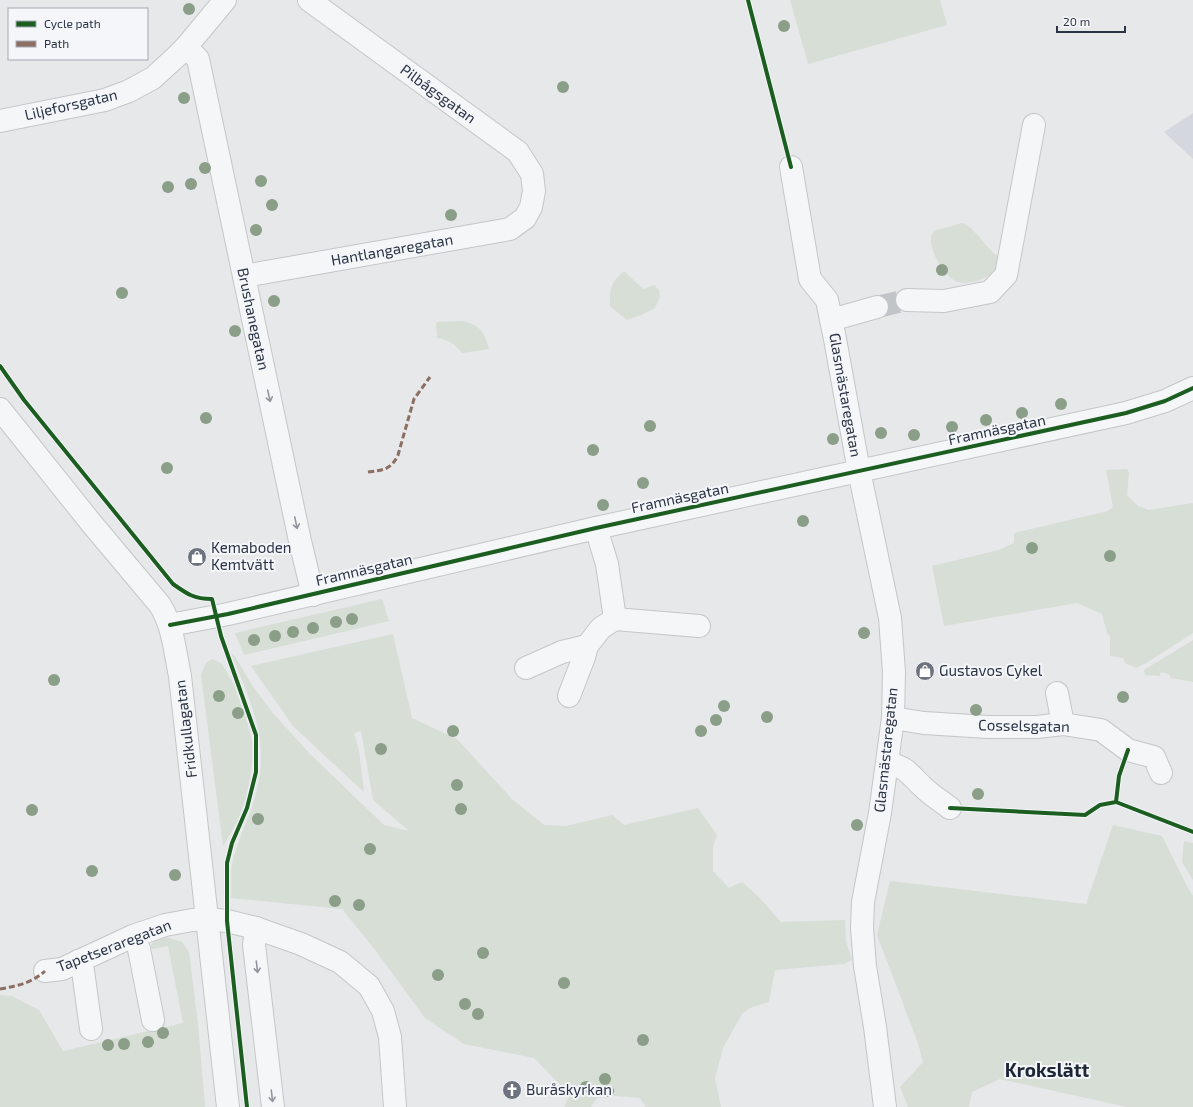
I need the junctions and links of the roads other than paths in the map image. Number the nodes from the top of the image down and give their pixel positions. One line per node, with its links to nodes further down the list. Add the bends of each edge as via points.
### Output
1 (225, 0): 3 (street, Liljeforsgatan)
2 (309, 0): 7 (street, Pilbågsgatan, via 518,152 532,174 534,191)
3 (186, 47): 4 (street, Liljeforsgatan, via 154,78 130,91 105,100); 8 (street, Brushanegatan, via 198,59)
4 (0, 121)
5 (1034, 125): 9 (street, via 1006,275 990,292 944,301)
6 (791, 167): 11 (street, via 810,279)
7 (531, 207): 8 (street, Hantlangaregatan, via 525,218 510,229)
8 (244, 276): 16 (street, Brushanegatan, one-way to 16)
9 (907, 300)
10 (877, 308): 11 (street)
11 (829, 310): 14 (street, Glasmästaregatan)
12 (1193, 388): 14 (street, Framnäsgatan, via 1126,413)
13 (0, 409): 18 (street, Fridkullagatan, via 160,605)
14 (859, 471): 15 (street, Framnäsgatan); 24 (street, Glasmästaregatan, via 890,618 894,672)
15 (596, 528): 16 (street, Framnäsgatan); 17 (street, via 607,564)
16 (313, 595): 18 (street, Framnäsgatan)
17 (615, 619): 19 (street); 20 (street, via 601,628)
18 (170, 625): 29 (street, Fridkullagatan, via 180,676)
19 (699, 626)
20 (587, 646): 21 (street, via 562,652); 23 (street)
21 (526, 668)
22 (1057, 693): 25 (street)
23 (569, 696)
24 (893, 718): 25 (street, Cosselsgatan, via 988,727 1037,728); 26 (street, Glasmästaregatan)
25 (1063, 724): 27 (street, Cosselsgatan, via 1101,730 1128,750 1154,758)
26 (887, 763): 28 (street, via 899,765); 39 (street, Glasmästaregatan, via 863,902 862,928)
27 (1161, 773)
28 (950, 808)
29 (207, 919): 30 (street, Tapetseraregatan); 31 (street, Tapetseraregatan, via 182,921); 36 (street, Fridkullagatan)
30 (256, 928): 37 (street, one-way to 37, via 254,945); 38 (street, Tapetseraregatan, via 301,944 340,962 369,986 383,1011 390,1037)
31 (133, 936): 32 (street, Tapetseraregatan); 34 (street, via 139,949)
32 (78, 961): 33 (street, Tapetseraregatan, via 62,969); 35 (street, via 83,971)
33 (46, 971)
34 (153, 1020)
35 (91, 1029)
36 (228, 1107)
37 (273, 1107)
38 (395, 1107)
39 (885, 1107)

